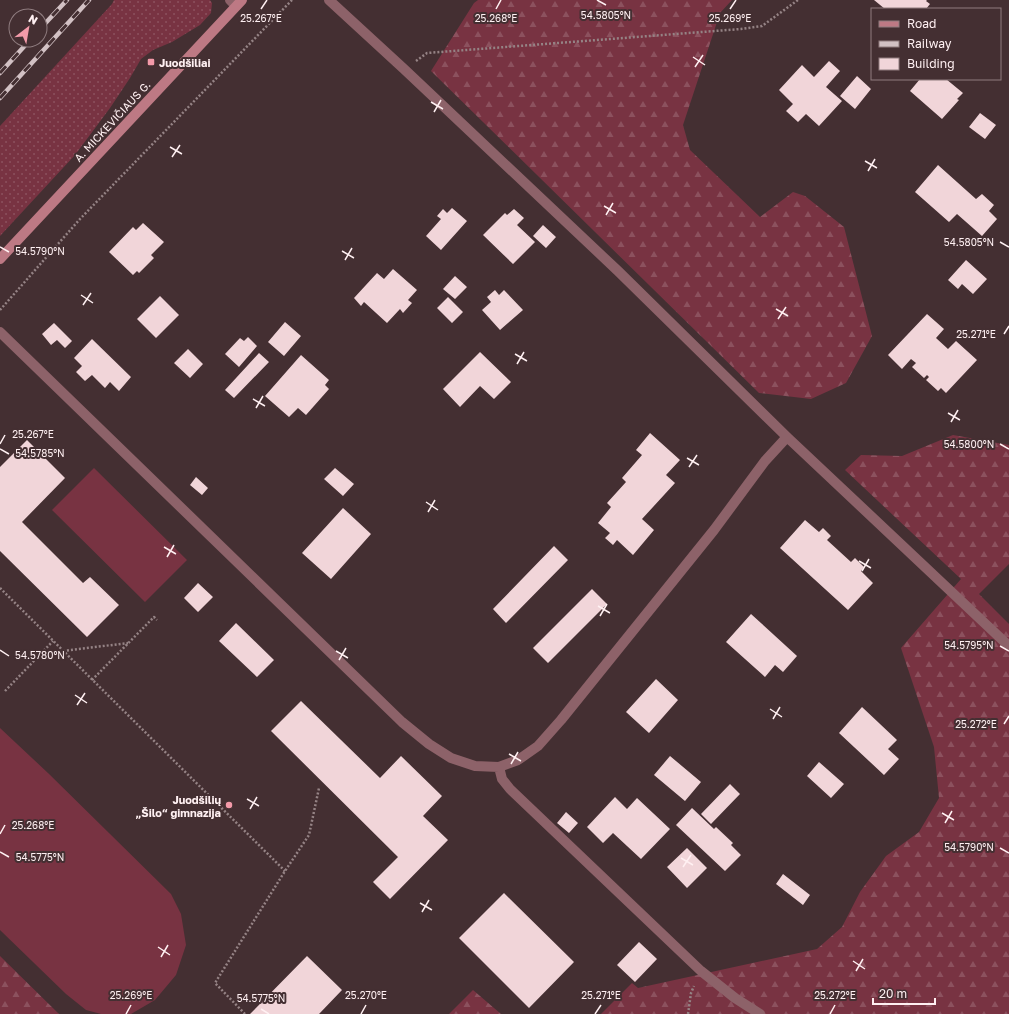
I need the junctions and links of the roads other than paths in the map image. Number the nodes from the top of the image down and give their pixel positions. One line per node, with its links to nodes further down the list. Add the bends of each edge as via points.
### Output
1 (329, 0): 5 (street, via 618,271)
2 (236, 2): 3 (main road, A. MICKEVIČIAUS G.)
3 (0, 259)
4 (0, 332): 7 (street, via 402,722 429,744 452,758 475,766)
5 (787, 437): 6 (street); 7 (street, via 765,461 714,530 561,720 538,746 518,760)
6 (1009, 646)
7 (500, 767): 8 (street, via 502,778 510,790 701,970 735,998)
8 (760, 1014)

